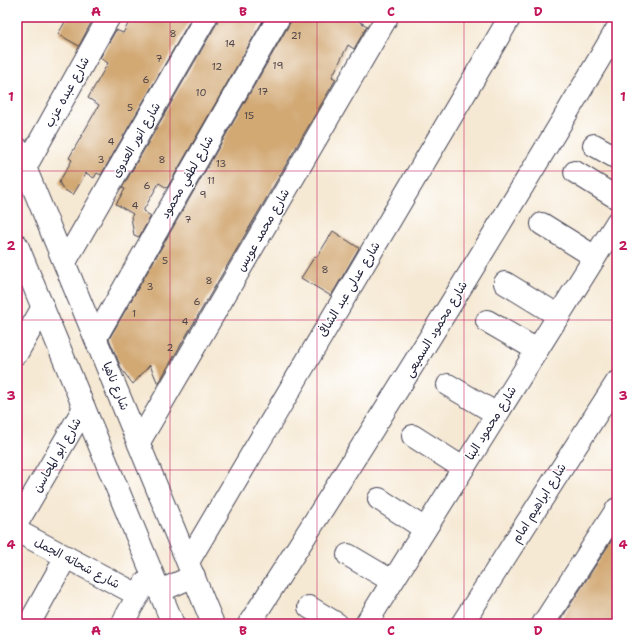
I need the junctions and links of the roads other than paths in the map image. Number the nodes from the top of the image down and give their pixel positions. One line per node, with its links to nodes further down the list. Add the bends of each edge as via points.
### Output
1 (109, 17): 10 (street, شارع عبده عزب)
2 (206, 17): 17 (street, شارع انور العدوى)
3 (279, 17): 22 (street, شارع لطفي محمود)
4 (387, 17): 30 (street, شارع محمد عويس)
5 (510, 17): 39 (street, شارع عدلى عبد الشافى)
6 (617, 29): 48 (street, شارع محمود السميعى, via 382,417)
7 (594, 145): 9 (street)
8 (17, 148): 10 (street, شارع ناهيا)
9 (617, 158)
10 (25, 168): 17 (street, شارع ناهيا)
11 (575, 172): 12 (street)
12 (617, 198)
13 (617, 222): 16 (street, شارع محمود البنا)
14 (542, 224): 16 (street)
15 (17, 245): 19 (street)
16 (595, 257): 20 (street, شارع محمود البنا)
17 (65, 262): 22 (street, شارع ناهيا)
18 (505, 283): 20 (street)
19 (43, 307): 24 (street); 27 (street)
20 (559, 316): 23 (street, شارع محمود البنا)
21 (487, 321): 23 (street)
22 (96, 337): 30 (street, شارع ناهيا)
23 (537, 350): 28 (street, شارع محمود البنا)
24 (17, 354)
25 (617, 382): 51 (street, شارع ابراهيم امام)
26 (448, 385): 28 (street)
27 (84, 408): 34 (street, شارع أبو المحاسن); 40 (street)
28 (497, 414): 31 (street, شارع محمود البنا)
29 (413, 436): 31 (street)
30 (139, 442): 39 (street, شارع ناهيا)
31 (463, 468): 35 (street, شارع محمود البنا)
32 (379, 499): 35 (street)
33 (617, 509): 52 (street)
34 (17, 523)
35 (425, 529): 41 (street, شارع محمود البنا)
36 (17, 531): 38 (street, شارع شحاته الجمل)
37 (348, 555): 41 (street)
38 (66, 557): 42 (street, شارع شحاته الجمل); 44 (street)
39 (191, 569): 40 (street); 47 (street, شارع ناهيا)
40 (156, 581): 42 (street); 46 (street)
41 (392, 582): 50 (street, شارع محمود البنا)
42 (138, 595): 45 (street)
43 (309, 607): 49 (street)
44 (28, 624)
45 (122, 624)
46 (173, 624)
47 (213, 624)
48 (249, 624)
49 (337, 624)
50 (366, 624)
51 (462, 624)
52 (543, 624)

